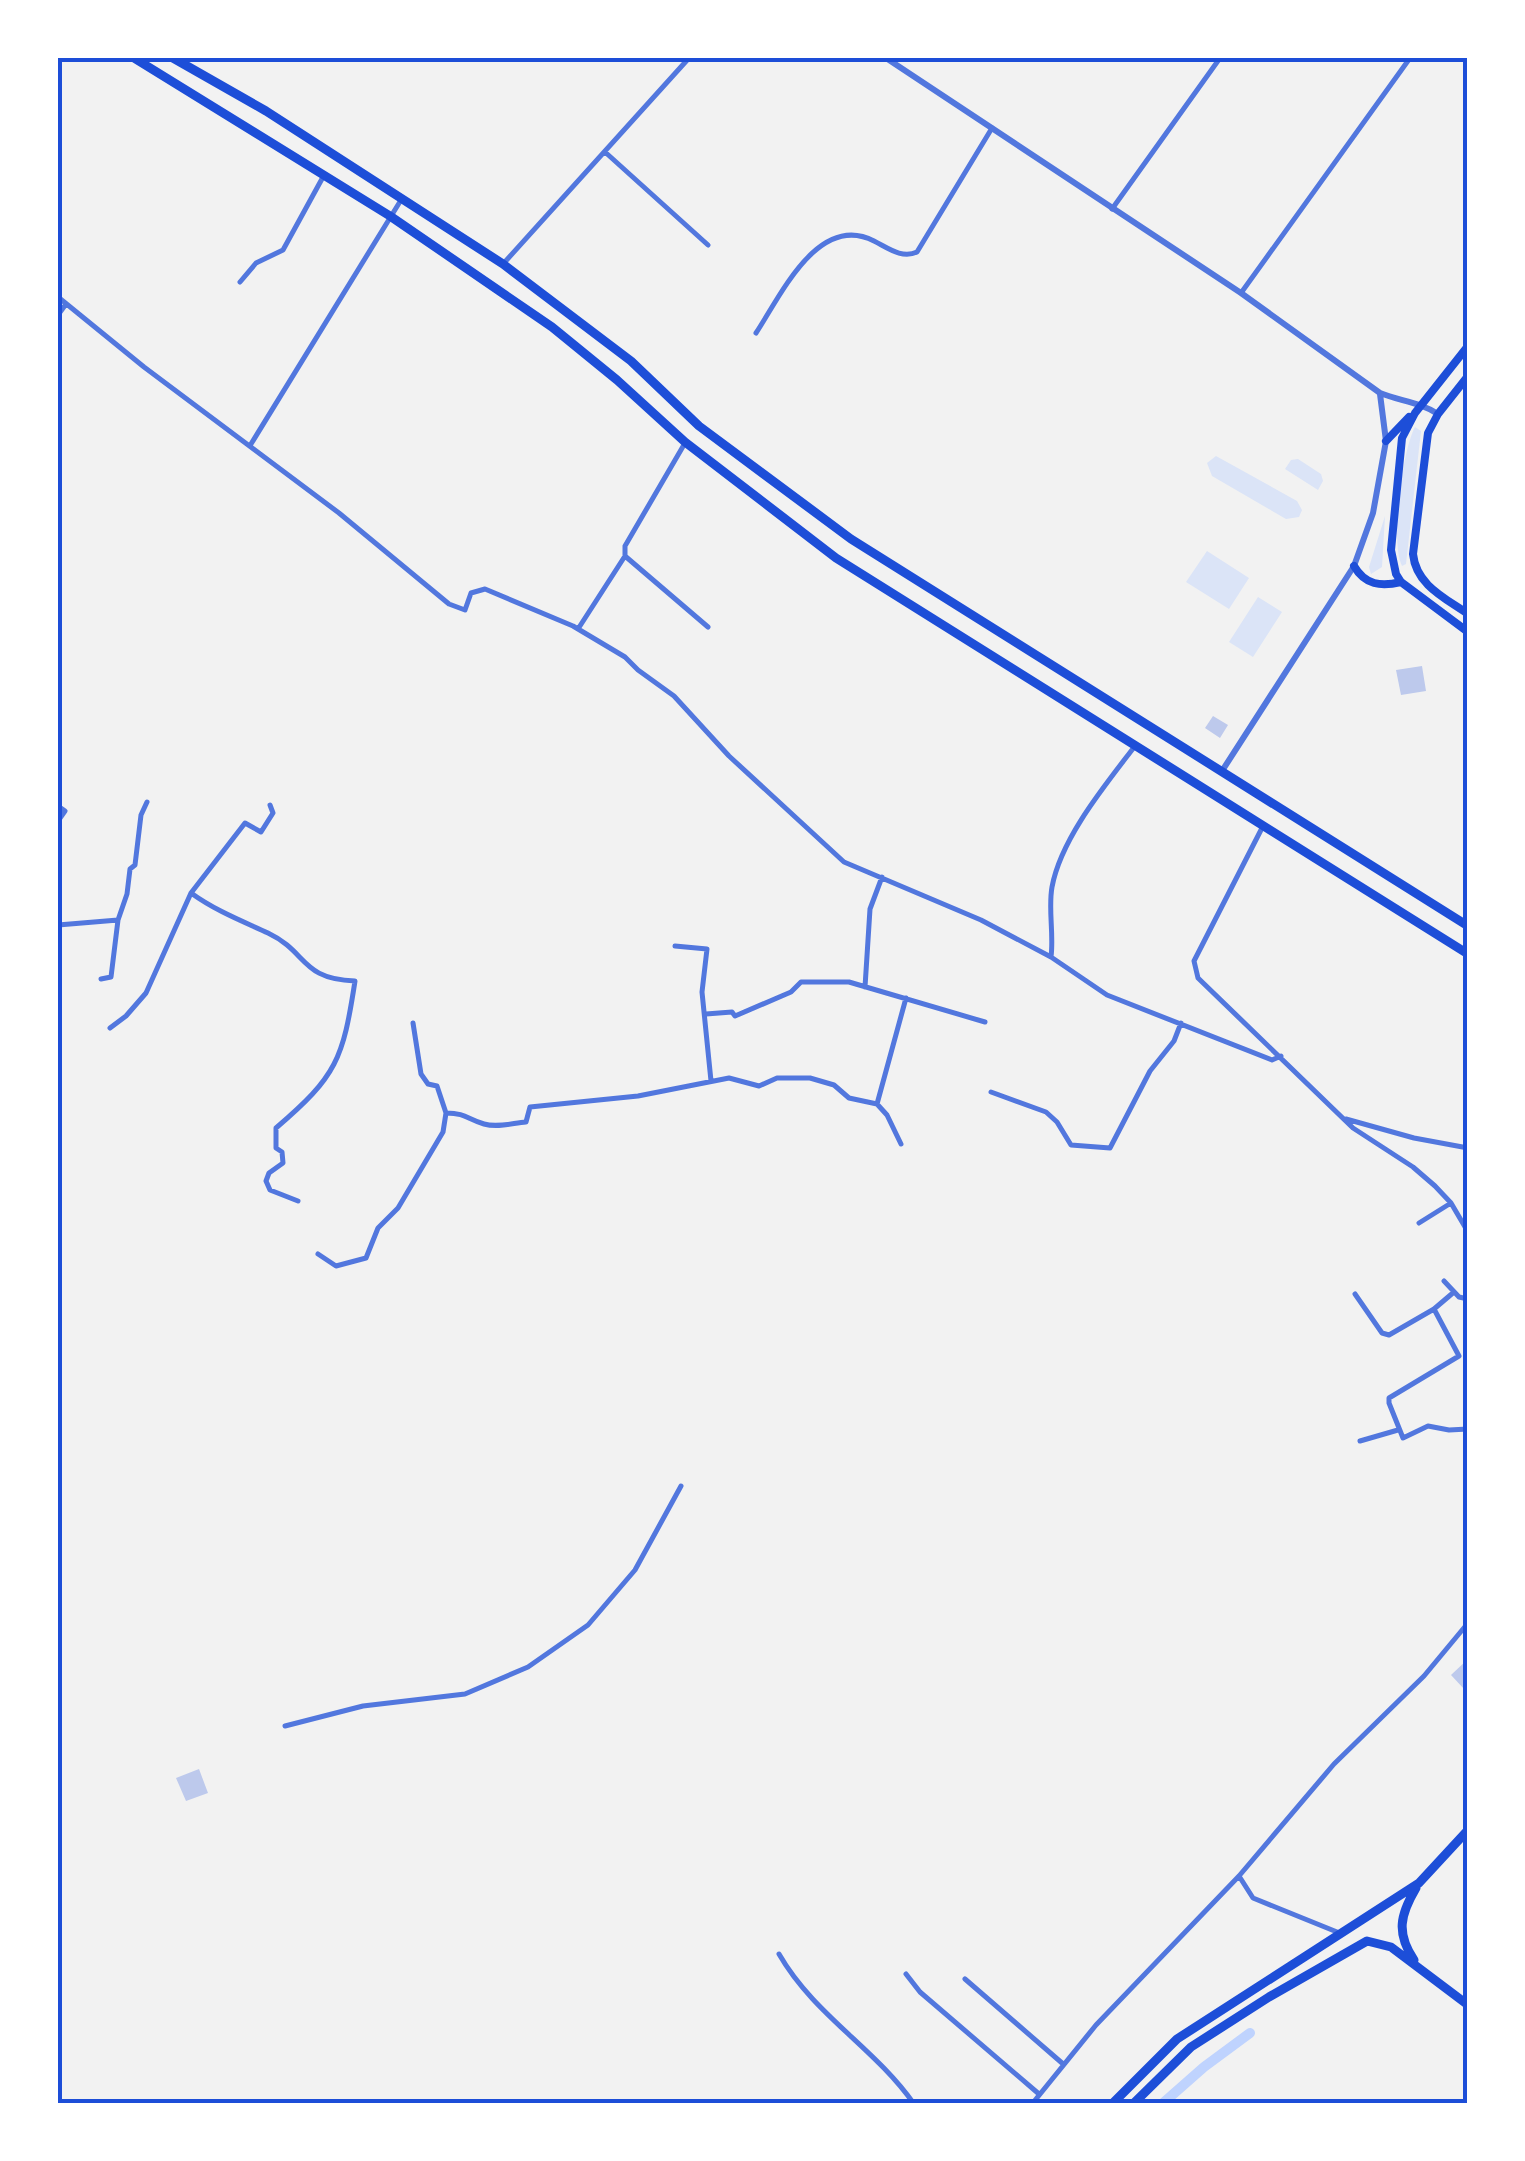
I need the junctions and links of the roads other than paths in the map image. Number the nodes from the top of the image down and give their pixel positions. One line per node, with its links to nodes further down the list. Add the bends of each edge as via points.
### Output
1 (134, 58): 9 (highway)
2 (172, 58): 10 (highway)
3 (690, 58): 8 (street)
4 (886, 58): 7 (street)
5 (1220, 58): 11 (street)
6 (1410, 58): 16 (street)
7 (992, 128): 11 (street); 20 (street, via 917,252 901,254 865,236 824,242)
8 (605, 152): 13 (street); 14 (street)
9 (324, 174): 12 (highway); 15 (street, via 283,250 256,263)
10 (403, 197): 12 (street); 14 (highway)
11 (1112, 209): 16 (street)
12 (390, 216): 27 (highway, via 552,327); 28 (street)
13 (708, 245)
14 (504, 264): 35 (highway, via 631,361 714,437 851,539)
15 (240, 282)
16 (1241, 294): 23 (street)
17 (58, 297): 18 (street)
18 (66, 304): 19 (street); 28 (street)
19 (58, 316)
20 (756, 333)
21 (1468, 346): 24 (main road)
22 (1468, 376): 25 (main road)
23 (1380, 392): 24 (street); 26 (street)
24 (1420, 407): 25 (street); 26 (main road); 31 (main road, via 1400,448 1391,550)
25 (1438, 414): 32 (main road, via 1425,447 1414,568)
26 (1386, 440): 30 (street, via 1373,513)
27 (685, 442): 29 (street); 37 (highway, via 836,558)
28 (251, 444): 33 (street, via 449,604 465,610 471,593 484,589)
29 (625, 556): 33 (street, via 589,615); 34 (street)
30 (1354, 566): 31 (main road, via 1375,584); 39 (street)
31 (1401, 582): 36 (main road)
32 (1468, 614)
33 (573, 626): 45 (street, via 674,696 844,862)
34 (708, 627)
35 (994, 628): 37 (highway); 39 (highway)
36 (1468, 632)
37 (981, 648): 38 (highway)
38 (1135, 746): 44 (highway); 52 (street, via 1064,854 1052,886)
39 (1222, 771): 49 (highway)
40 (147, 802): 47 (street)
41 (270, 804): 46 (street, via 261,832 246,822)
42 (58, 806): 43 (street, via 65,811)
43 (58, 821)
44 (1263, 826): 51 (highway); 61 (street, via 1194,970)
45 (882, 877): 52 (street); 54 (street, via 870,909)
46 (191, 894): 60 (street, via 146,992); 69 (street, via 265,931 318,975 355,981 342,1050 316,1092 276,1128 282,1163 266,1181 270,1190)
47 (118, 920): 48 (street); 53 (street, via 111,977)
48 (58, 925)
49 (1468, 926)
50 (675, 946): 56 (street, via 707,949)
51 (1468, 954)
52 (1051, 957): 58 (street, via 1107,994)
53 (102, 979)
54 (865, 987): 55 (street); 56 (street, via 801,982 735,1016)
55 (906, 998): 57 (street); 64 (street)
56 (706, 1014): 62 (street)
57 (985, 1022)
58 (1181, 1023): 61 (street, via 1272,1060); 63 (street, via 1110,1148 1072,1145 1046,1112)
59 (413, 1024): 65 (street, via 421,1074 437,1086)
60 (110, 1028)
61 (1281, 1056): 66 (street)
62 (711, 1080): 64 (street, via 758,1086 776,1078 810,1078); 65 (street, via 638,1096 530,1107 526,1122 504,1126 486,1125 466,1112)
63 (992, 1092)
64 (876, 1104): 67 (street)
65 (446, 1113): 73 (street, via 444,1132 398,1208 378,1228 366,1258 336,1266)
66 (1343, 1118): 68 (street); 70 (street, via 1414,1167)
67 (901, 1144)
68 (1468, 1148)
69 (298, 1200)
70 (1452, 1203): 71 (street); 72 (street)
71 (1419, 1223)
72 (1468, 1232)
73 (318, 1254)
74 (1444, 1281): 75 (street)
75 (1454, 1292): 77 (street); 78 (street)
76 (1355, 1294): 78 (street, via 1385,1335)
77 (1468, 1299)
78 (1434, 1309): 80 (street, via 1460,1354 1389,1398)
79 (1468, 1429): 80 (street, via 1428,1426 1403,1438)
80 (1398, 1430): 81 (street)
81 (1360, 1440)
82 (681, 1486): 85 (street, via 624,1584 588,1626 528,1667 465,1694 363,1706)
83 (1468, 1622): 84 (street)
84 (1464, 1632): 87 (street, via 1334,1764)
85 (284, 1726)
86 (1468, 1830): 88 (highway)
87 (1239, 1876): 89 (street, via 1252,1898); 95 (street)
88 (1419, 1882): 89 (highway); 91 (highway, via 1400,1922 1402,1942)
89 (1343, 1935): 99 (highway, via 1177,2039)
90 (779, 1954): 97 (street, via 822,2010)
91 (1422, 1970): 94 (highway); 100 (highway, via 1382,1942 1360,1943 1191,2048)
92 (906, 1974): 96 (street)
93 (965, 1979): 95 (street)
94 (1468, 2005)
95 (1062, 2063): 96 (street)
96 (1039, 2094): 98 (street)
97 (914, 2104)
98 (1032, 2104)
99 (1112, 2104)
100 (1133, 2104)

